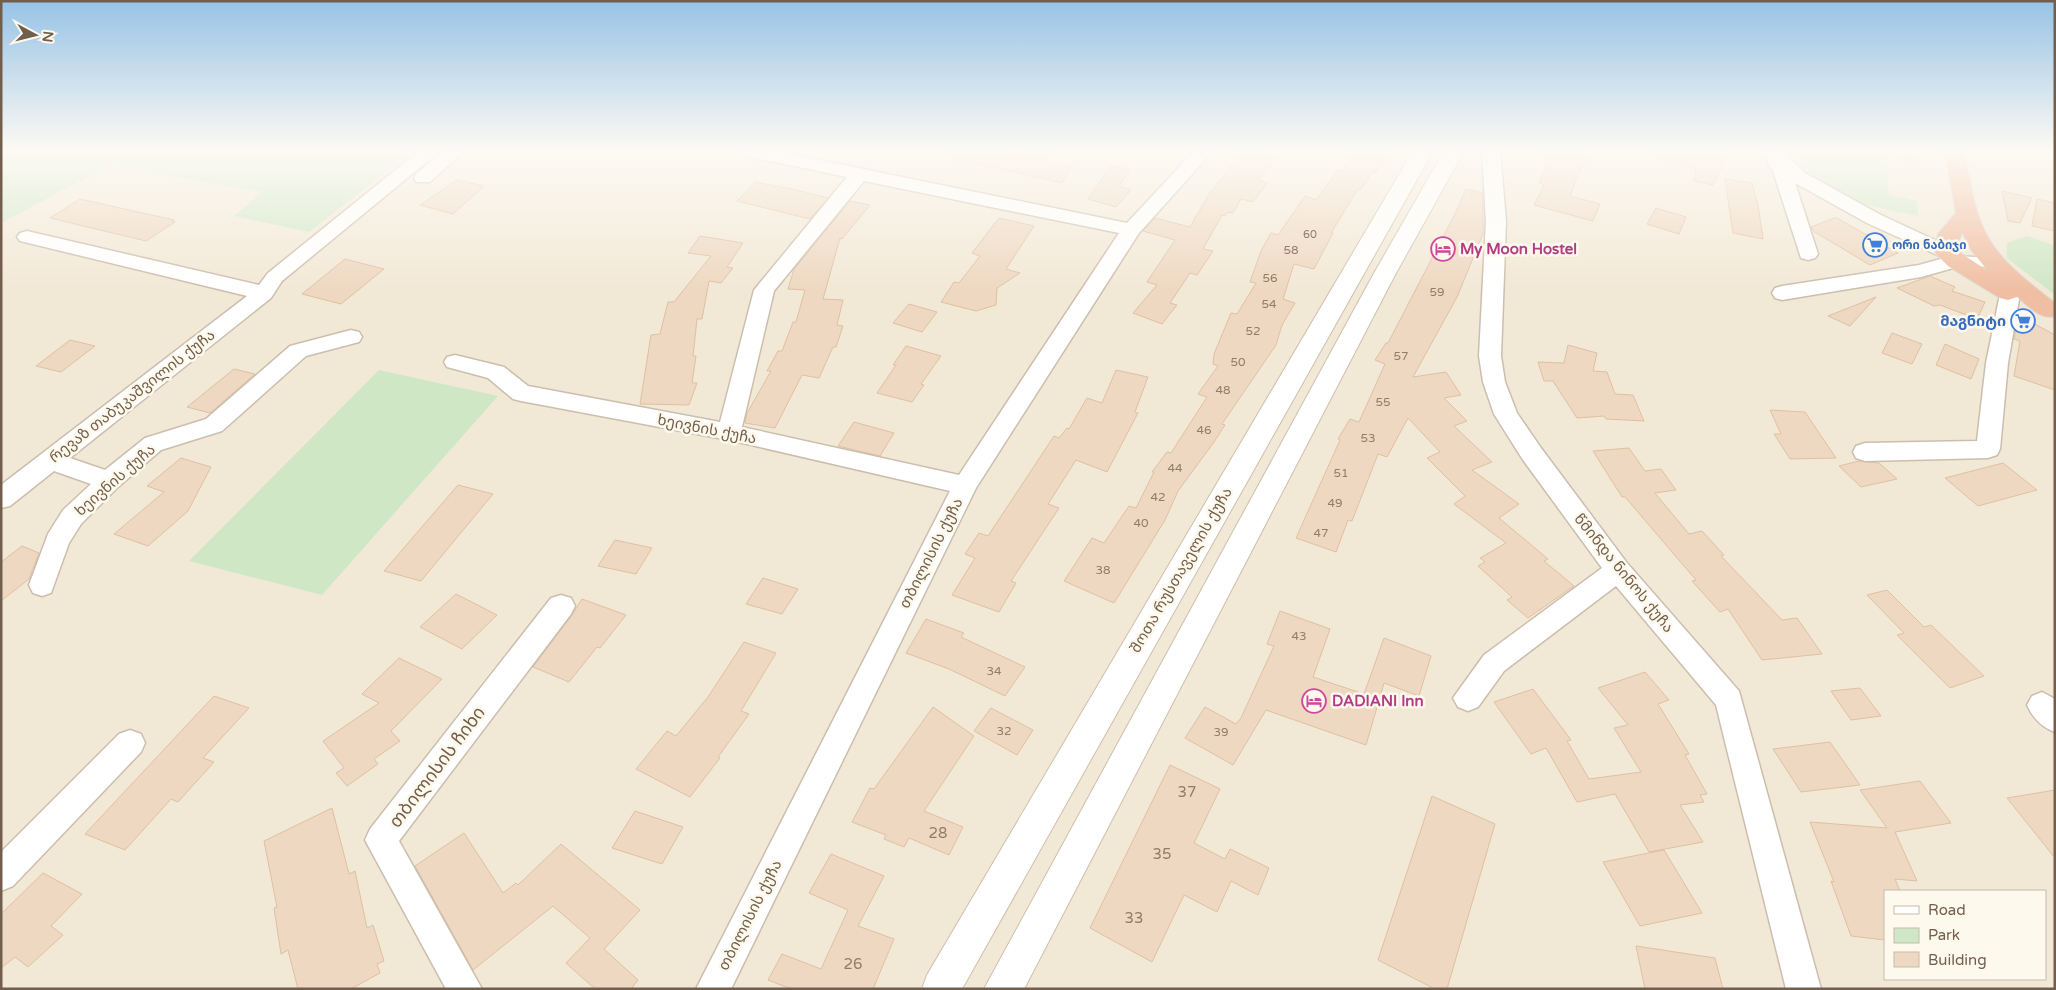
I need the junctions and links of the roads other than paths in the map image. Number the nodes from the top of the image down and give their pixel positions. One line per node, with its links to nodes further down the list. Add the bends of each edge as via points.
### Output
1 (375, 197): 18 (street, რევაზ თაბუკაშვილის ქუჩა, via 275,277)
2 (399, 197): 18 (street, რევაზ თაბუკაშვილის ქუჩა, via 294,282)
3 (841, 197): 24 (street, via 764,290)
4 (965, 197): 13 (street)
5 (1162, 197): 13 (street, თბილისის ქუჩა)
6 (1397, 197): 38 (street, შოთა რუსთაველის ქუჩა)
7 (1428, 197): 39 (street)
8 (1494, 197): 30 (street, წმინდა ნინოს ქუჩა, via 1490,356 1494,382 1506,414 1527,446)
9 (1790, 197): 16 (street)
10 (1834, 197): 15 (street, via 1874,219)
11 (1962, 197): 12 (highway)
12 (1965, 215): 15 (highway); 17 (highway)
13 (1131, 230): 28 (street, თბილისის ქუჩა)
14 (27, 237): 18 (street)
15 (1950, 249): 17 (street); 19 (street, via 1921,271); 20 (highway)
16 (1808, 254)
17 (1992, 262): 21 (highway)
18 (264, 293): 26 (street, რევაზ თაბუკაშვილის ქუჩა)
19 (1782, 293)
20 (2010, 294): 21 (highway); 25 (street, via 1997,362 1988,449)
21 (2052, 312)
22 (351, 337): 27 (street, ხეივნის ქუჩა, via 298,351 214,425 153,444)
23 (456, 362): 24 (street, ხეივნის ქუჩა, via 496,372 521,393)
24 (729, 432): 28 (street, ხეივნის ქუჩა)
25 (1865, 452)
26 (50, 460): 27 (street); 29 (street, რევაზ თაბუკაშვილის ქუჩა)
27 (109, 481): 31 (street, ხეივნის ქუჩა, via 72,517 57,541)
28 (965, 485): 37 (street, თბილისის ქუჩა)
29 (1, 499)
30 (1618, 570): 33 (street, via 1494,663); 40 (street, წმინდა ნინოს ქუჩა, via 1730,700)
31 (42, 585)
32 (561, 606): 36 (street, თბილისის ჩიხი, via 381,840)
33 (1468, 698)
34 (130, 742): 35 (street)
35 (1, 875)
36 (465, 989)
37 (714, 989)
38 (940, 989)
39 (1003, 989)
40 (1804, 989)

